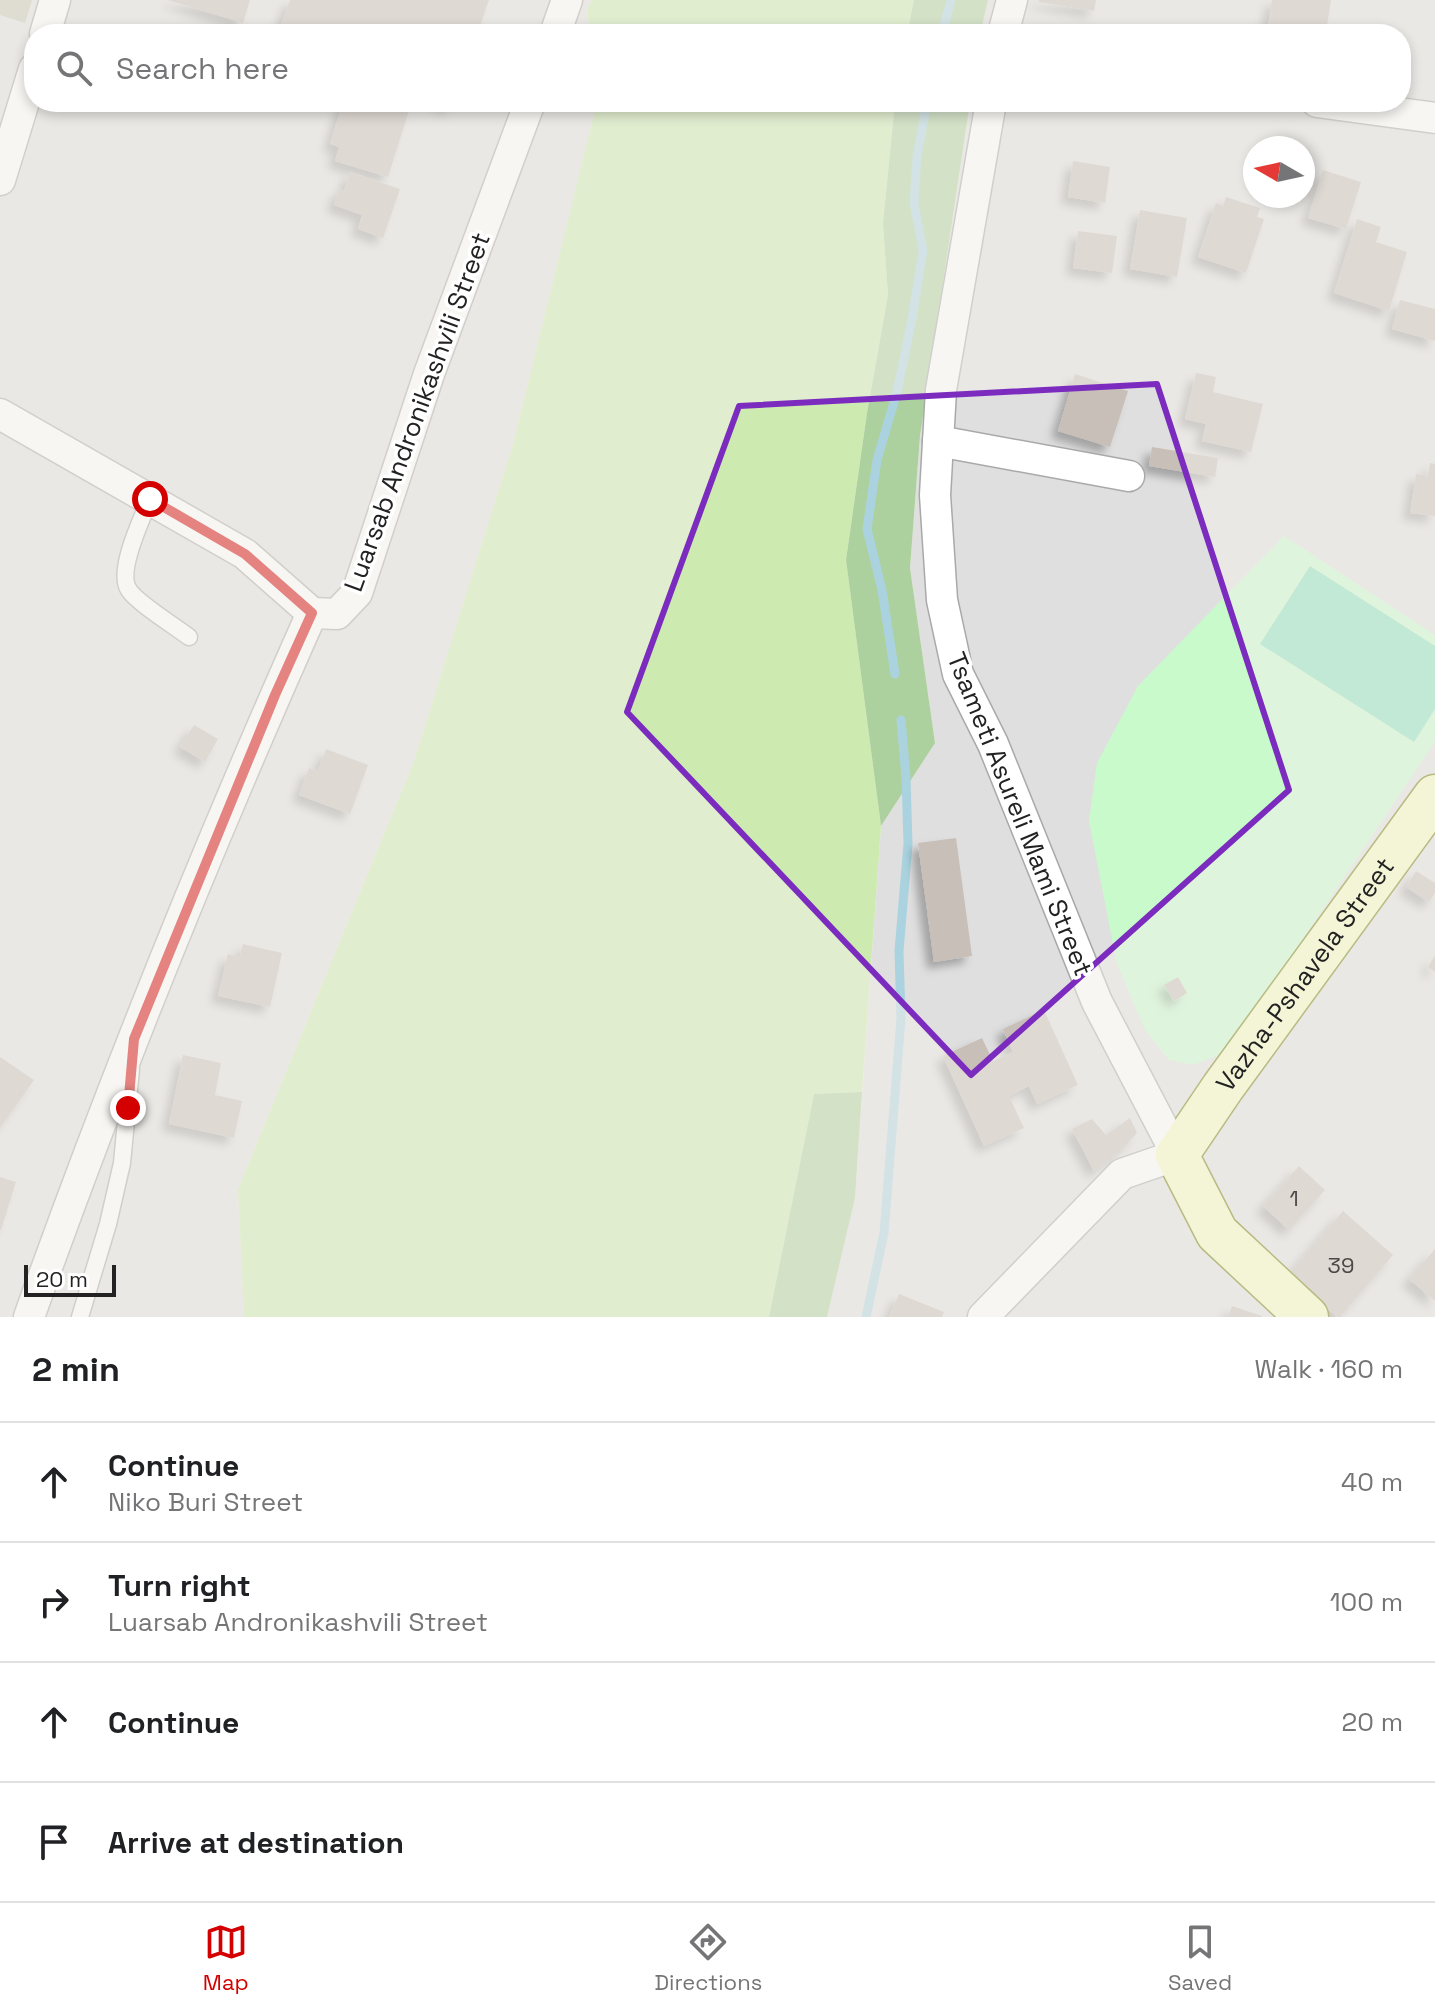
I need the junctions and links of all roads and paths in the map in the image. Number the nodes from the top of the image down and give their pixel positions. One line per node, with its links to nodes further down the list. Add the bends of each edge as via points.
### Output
1 (55, 0): 4 (street)
2 (567, 0): 5 (street)
3 (1012, 0): 6 (street)
4 (48, 24)
5 (559, 24)
6 (1006, 24)
7 (24, 102): 12 (street)
8 (526, 112): 17 (street, Luarsab Andronikashvili Street, via 429,374 357,593 337,614)
9 (989, 112): 14 (street, Tsameti Asureli Mami Street, via 941,390)
10 (1391, 112): 11 (street)
11 (1435, 118)
12 (0, 180)
13 (0, 414): 16 (street)
14 (938, 441): 15 (street); 21 (street, Tsameti Asureli Mami Street, via 935,495 942,600 958,674 993,744 1097,1002)
15 (1129, 476)
16 (150, 499): 17 (street, via 245,554); 18 (lane, via 126,566 126,581 139,599)
17 (312, 613): 20 (street, Luarsab Andronikashvili Street)
18 (189, 637)
19 (1435, 796): 21 (street, Vazha-Pshavela Street)
20 (134, 1039): 22 (street, Luarsab Andronikashvili Street); 23 (lane, via 122,1163)
21 (1177, 1155): 24 (street, via 1122,1174); 25 (street, Tsameti Asureli Mami Street, via 1217,1233)
22 (29, 1317)
23 (80, 1317)
24 (983, 1317)
25 (1307, 1317)

